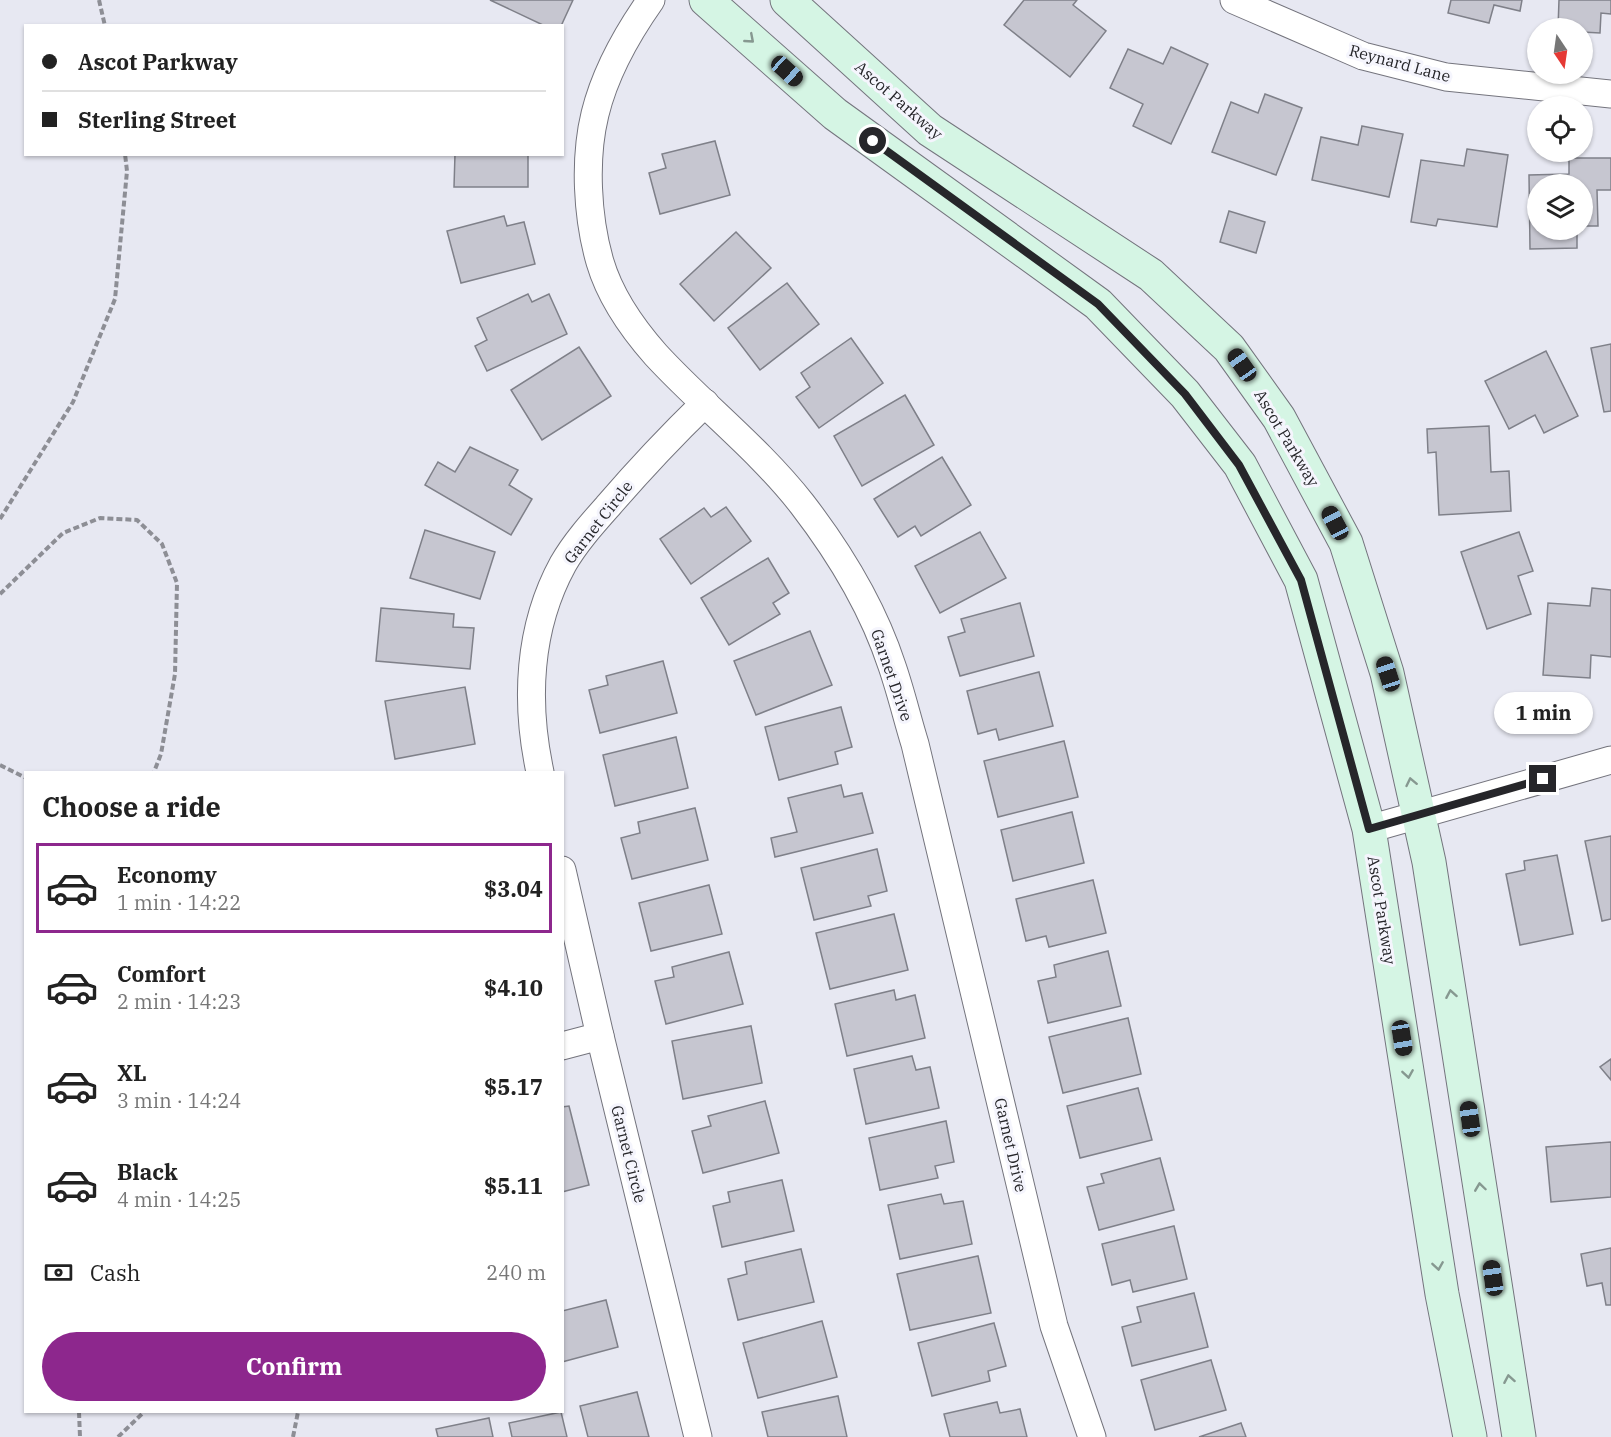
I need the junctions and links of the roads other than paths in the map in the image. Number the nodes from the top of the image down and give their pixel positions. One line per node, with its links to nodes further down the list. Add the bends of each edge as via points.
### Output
1 (651, 0): 6 (street, Garnet Drive, via 634,23 606,79 595,115 590,155 591,208 600,263 623,313 656,354)
2 (706, 0): 10 (main road, Ascot Parkway, one-way to 10, via 835,114 1098,304 1185,394 1239,465 1301,580)
3 (787, 0): 9 (main road, Ascot Parkway, one-way to 3, via 1388,674 1346,543 1279,418 1229,348 1151,275 930,130)
4 (1234, 0): 5 (street, Reynard Lane, via 1363,56 1435,75)
5 (1611, 94)
6 (705, 403): 8 (street, Garnet Circle, via 588,529 551,591 535,645 530,681); 15 (street, Garnet Drive, via 802,504 868,609 892,664 918,756 1054,1326)
7 (1611, 760): 9 (street)
8 (540, 771)
9 (1418, 814): 10 (street); 17 (main road, Ascot Parkway, one-way to 9, via 1459,1040)
10 (1369, 829): 16 (main road, Ascot Parkway, one-way to 16, via 1442,1294)
11 (564, 879): 12 (street, Garnet Circle)
12 (600, 1036): 13 (street); 14 (street, Garnet Circle)
13 (564, 1045)
14 (698, 1437)
15 (1092, 1437)
16 (1470, 1437)
17 (1519, 1437)

